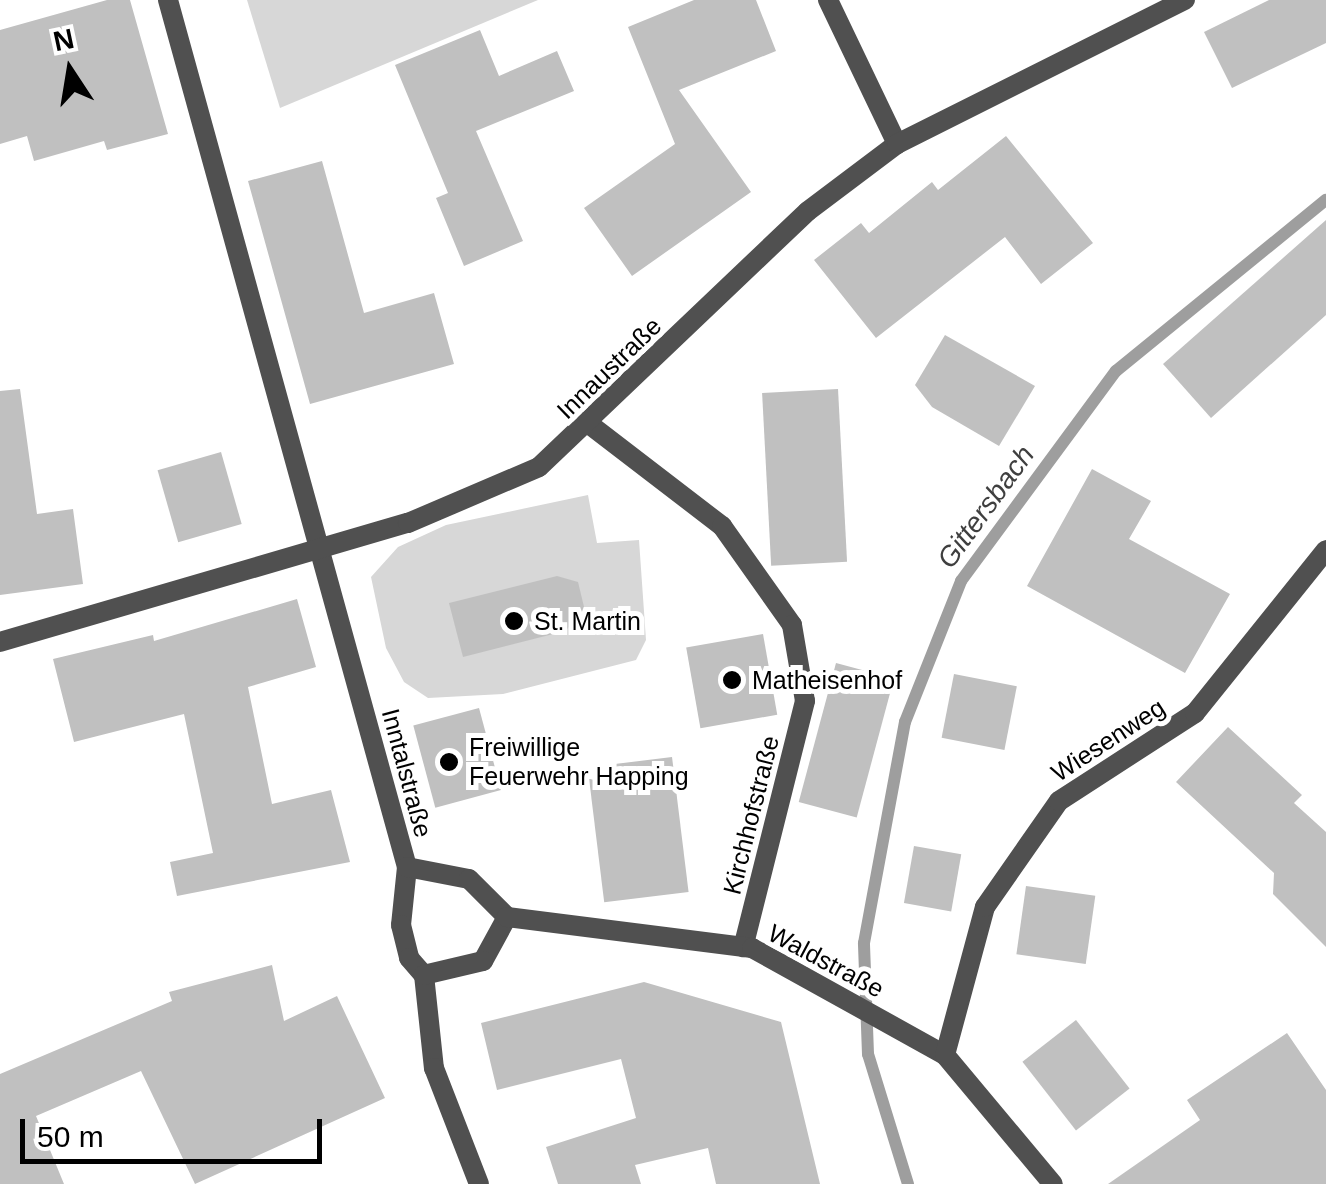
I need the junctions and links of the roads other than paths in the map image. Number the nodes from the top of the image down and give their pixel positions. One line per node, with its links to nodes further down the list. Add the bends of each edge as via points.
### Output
1 (168, 0): 6 (street, Inntalstraße)
2 (828, 0): 4 (street)
3 (1185, 0): 4 (street, Innaustraße)
4 (897, 144): 5 (street, Innaustraße, via 808,211)
5 (589, 424): 6 (street, Innaustraße, via 538,467 408,523); 11 (street, Kirchhofstraße, via 722,526 792,625 804,701)
6 (322, 544): 8 (street, Innaustraße, via 158,600); 9 (street, Inntalstraße)
7 (1326, 550): 13 (street, Wiesenweg, via 1195,713 1059,801 984,907)
8 (0, 642)
9 (407, 867): 10 (street, via 469,879); 12 (street, Inntalstraße, via 401,925 408,958)
10 (507, 917): 11 (street, Waldstraße); 12 (street, via 482,962)
11 (743, 947): 13 (street, Waldstraße)
12 (424, 975): 14 (street, Inntalstraße, via 434,1068)
13 (945, 1055): 15 (street, Waldstraße)
14 (479, 1184)
15 (1053, 1184)

